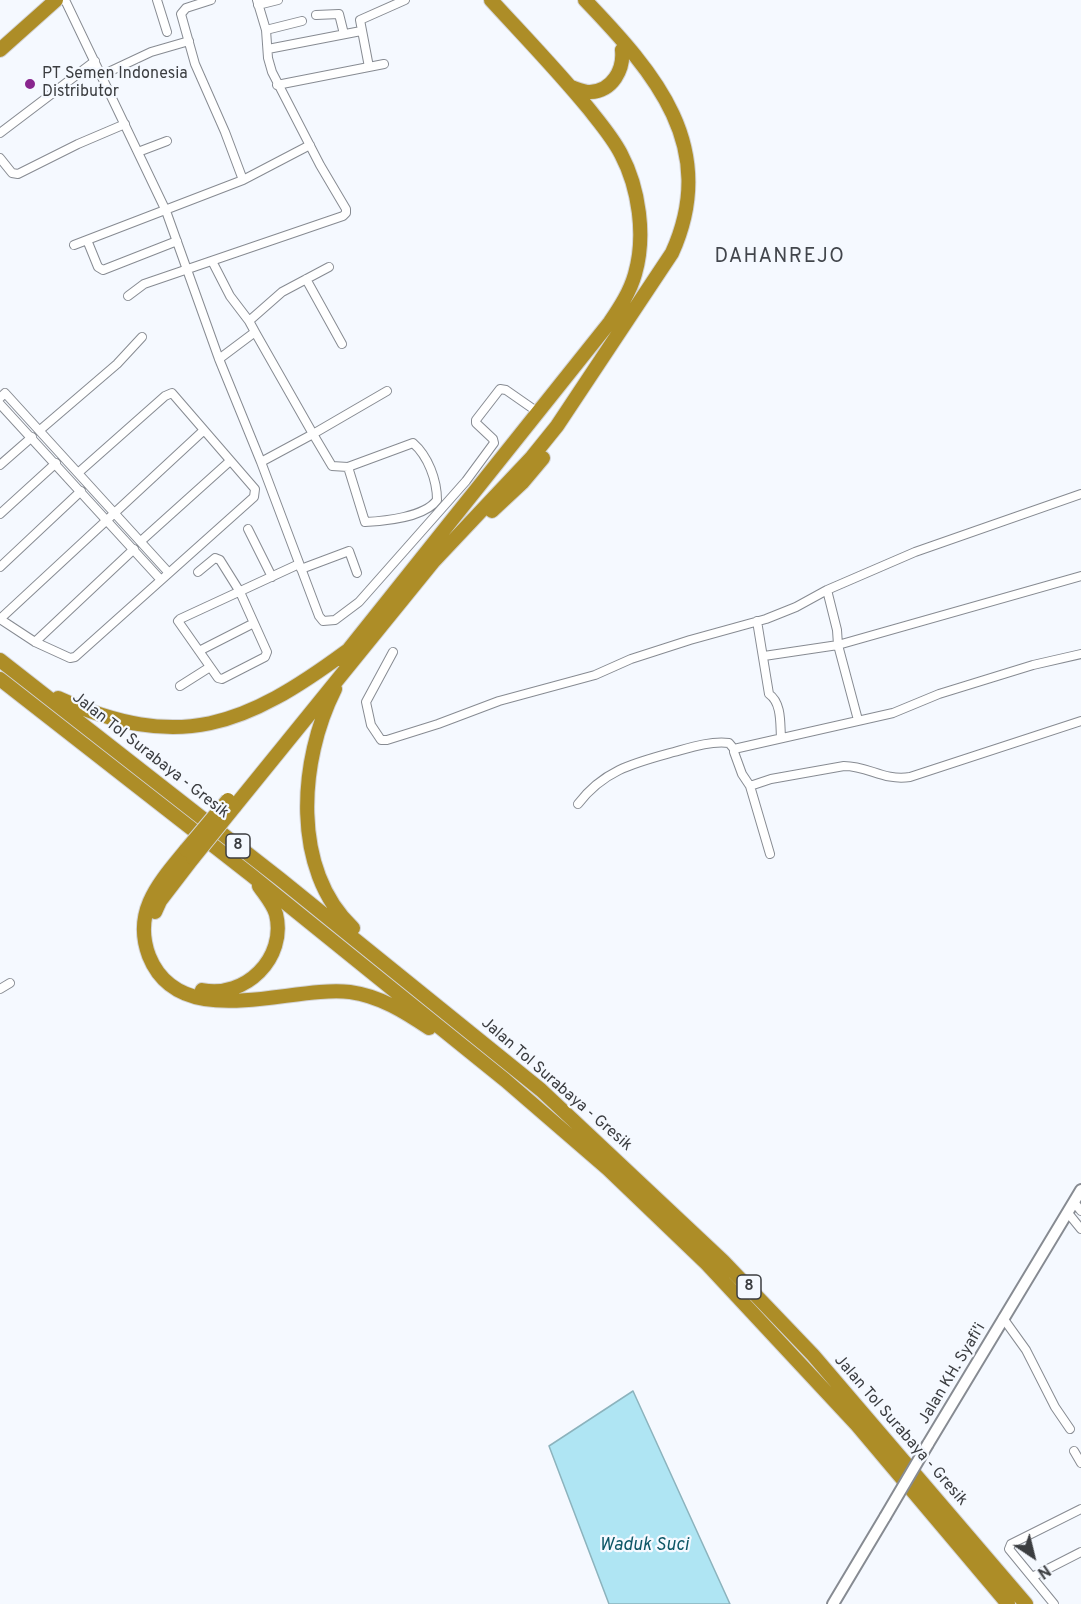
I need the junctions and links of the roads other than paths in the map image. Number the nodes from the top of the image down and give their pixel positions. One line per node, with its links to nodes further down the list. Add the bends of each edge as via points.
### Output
1 (44, 0): 18 (highway)
2 (56, 0): 21 (highway)
3 (65, 0): 23 (street)
4 (157, 0): 16 (street)
5 (211, 0): 19 (street, via 182,12)
6 (278, 0): 11 (street)
7 (405, 0): 15 (street, via 360,20)
8 (491, 0): 28 (highway)
9 (576, 0): 22 (highway)
10 (585, 0): 29 (highway, via 646,69)
11 (257, 3): 14 (street)
12 (316, 15): 17 (street, via 339,14)
13 (302, 21): 14 (street)
14 (266, 30): 20 (street)
15 (361, 31): 17 (street); 25 (street)
16 (167, 32)
17 (344, 34): 20 (street)
18 (0, 40)
19 (189, 41): 26 (street, via 151,52); 36 (street)
20 (268, 49): 27 (street)
21 (0, 50)
22 (622, 50): 28 (highway, via 621,70 608,85 591,92); 29 (highway)
23 (95, 61): 26 (street); 31 (street)
24 (384, 64): 25 (street)
25 (369, 67): 27 (street)
26 (102, 75): 30 (street)
27 (278, 85): 33 (street)
28 (571, 87): 54 (highway, via 620,152 631,177 639,213 638,261 628,292 610,322)
29 (669, 105): 94 (highway, via 684,146 689,195 682,231 672,253 562,433 522,483 433,562)
30 (125, 124): 34 (street); 35 (street, via 18,174 12,173)
31 (0, 133)
32 (167, 141): 34 (street)
33 (310, 145): 36 (street); 41 (street, via 346,208 345,215)
34 (138, 152): 37 (street)
35 (0, 158)
36 (243, 180): 37 (street)
37 (166, 211): 38 (street); 39 (street)
38 (87, 240): 39 (street, via 103,270); 40 (street)
39 (177, 241): 43 (street)
40 (74, 245)
41 (212, 261): 43 (street); 46 (street, via 230,296)
42 (329, 267): 44 (street)
43 (188, 269): 45 (street, via 144,284); 50 (street)
44 (306, 279): 46 (street, via 282,292); 49 (street)
45 (128, 296)
46 (249, 321): 47 (street)
47 (255, 332): 50 (street); 57 (street)
48 (142, 337): 55 (street, via 117,364)
49 (342, 344)
50 (219, 359): 60 (street)
51 (387, 391): 57 (street)
52 (3, 396): 55 (street)
53 (0, 404): 58 (street)
54 (539, 412): 73 (street, via 500,389 476,420 494,441 491,447 466,481 345,614 326,622 321,619); 89 (highway)
55 (40, 430): 64 (street)
56 (202, 431): 59 (street); 64 (street, via 168,393); 67 (street)
57 (313, 434): 60 (street); 63 (street, via 332,466)
58 (32, 437): 61 (street); 62 (street)
59 (230, 461): 71 (street); 76 (street, via 255,489 254,497)
60 (261, 462): 73 (street)
61 (56, 463): 65 (street); 68 (street)
62 (0, 465)
63 (348, 467): 63 (street, via 413,443 430,466 437,500 420,513 365,522)
64 (78, 473): 67 (street)
65 (81, 491): 69 (street); 74 (street)
66 (1081, 494): 81 (street, via 915,552)
67 (114, 512): 69 (street); 71 (street)
68 (0, 514)
69 (106, 519): 72 (street); 83 (street)
70 (248, 529): 79 (street)
71 (141, 541): 76 (street)
72 (134, 549): 80 (street); 86 (street)
73 (300, 566): 77 (street, via 349,551); 79 (street)
74 (0, 567)
75 (198, 572): 82 (street, via 217,558)
76 (169, 573): 80 (street)
77 (357, 573)
78 (1081, 576): 87 (street)
79 (272, 577): 82 (street)
80 (161, 580): 86 (street, via 75,657)
81 (827, 590): 84 (street); 87 (street)
82 (240, 592): 85 (street); 88 (street, via 178,621)
83 (0, 619): 86 (street)
84 (757, 621): 90 (street, via 381,740 371,725 366,702); 92 (street)
85 (254, 622): 88 (street); 95 (street, via 267,654 222,679)
86 (34, 642)
87 (838, 645): 92 (street); 99 (street)
88 (199, 651): 95 (street)
89 (348, 651): 98 (highway, via 272,702 204,725 143,726 87,711); 104 (highway)
90 (393, 652)
91 (1081, 654): 99 (street, via 939,694 894,713)
92 (764, 656): 101 (street, via 770,694 778,704)
93 (0, 660): 98 (highway, Jalan Tol Surabaya - Gresik / 8)
94 (347, 666): 104 (highway); 111 (highway, via 329,701 310,771 311,857 322,885 344,920)
95 (210, 667): 97 (street)
96 (0, 679): 108 (highway, Jalan Tol Surabaya - Gresik / 8)
97 (180, 686)
98 (37, 688): 111 (highway, Jalan Tol Surabaya - Gresik / 8)
99 (858, 720): 101 (street)
100 (1081, 721): 103 (street, via 910,777 892,778 844,766)
101 (781, 738): 102 (street)
102 (735, 749): 103 (street); 105 (street, via 729,743 712,742 640,761 610,774)
103 (750, 786): 107 (street)
104 (232, 803): 106 (highway, bridge)
105 (578, 804)
106 (189, 854): 108 (highway, via 160,901 151,931 165,966 194,988 218,992 235,988 255,976 268,960 276,936 276,915); 112 (highway, via 156,889 143,926 150,959 171,985 184,993 224,1002 323,991 364,995 406,1012)
107 (771, 854)
108 (251, 875): 112 (highway, Jalan Tol Surabaya - Gresik / 8)
109 (10, 983): 110 (street)
110 (0, 989)
111 (437, 1004): 126 (highway, Jalan Tol Surabaya - Gresik / 8, via 541,1090 723,1261 813,1355)
112 (505, 1080): 125 (highway, Jalan Tol Surabaya - Gresik / 8, via 608,1169 707,1264 857,1425)
113 (1081, 1190): 114 (main road, Jalan KH. Syafi'i)
114 (1078, 1206): 115 (main road, Jalan KH. Syafi'i)
115 (1068, 1213): 116 (street); 117 (main road, Jalan KH. Syafi'i)
116 (1081, 1229)
117 (1003, 1318): 118 (street, via 1026,1350); 124 (main road, Jalan KH. Syafi'i, bridge)
118 (1070, 1430)
119 (1074, 1451): 120 (street)
120 (1081, 1463)
121 (1081, 1509): 123 (street, via 1010,1546 1009,1551)
122 (1081, 1552): 123 (street)
123 (1032, 1577): 127 (street)
124 (833, 1604)
125 (1008, 1604)
126 (1026, 1604)
127 (1054, 1604)

